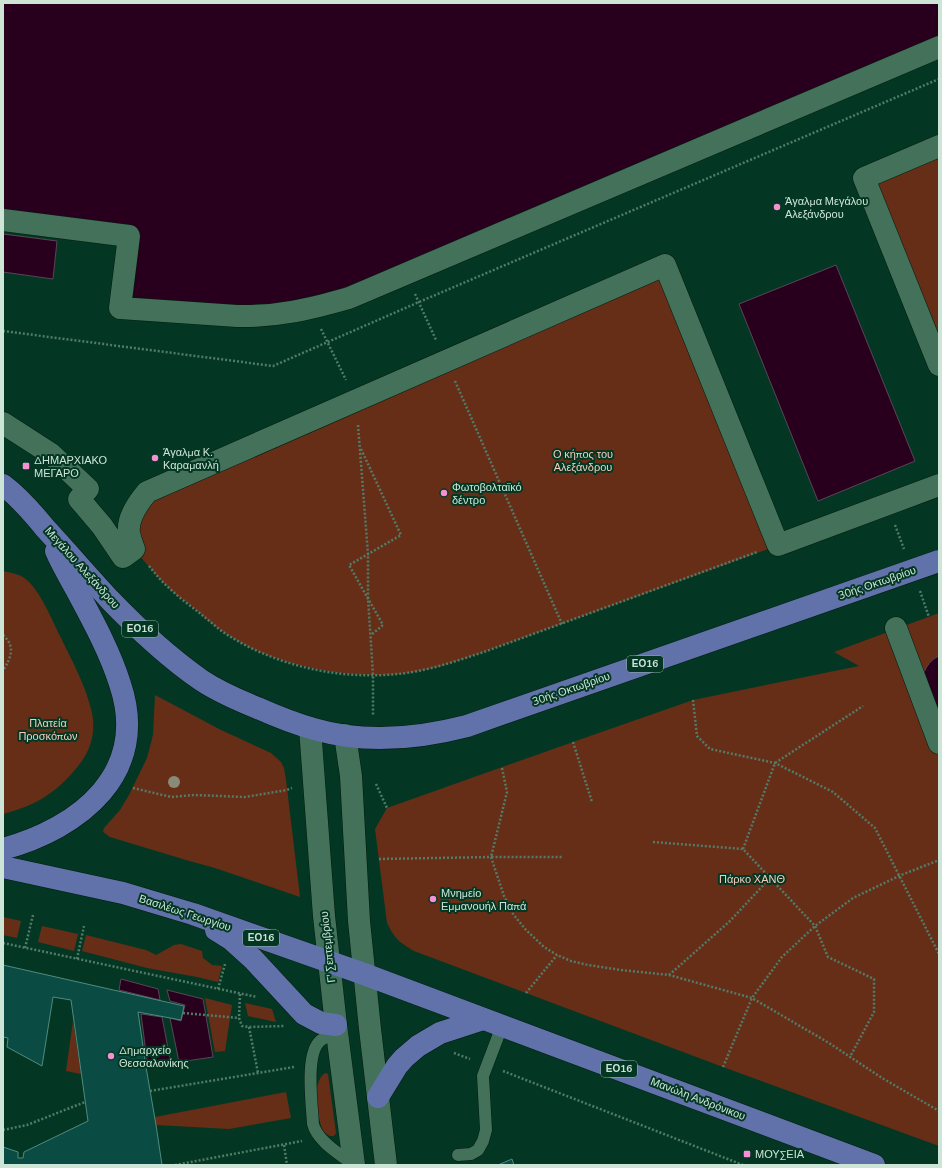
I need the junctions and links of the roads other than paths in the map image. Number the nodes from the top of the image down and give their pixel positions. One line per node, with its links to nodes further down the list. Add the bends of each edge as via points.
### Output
1 (939, 47): 3 (street, via 349,298 311,309 249,316 120,308 129,236)
2 (939, 146): 4 (street, via 864,178)
3 (3, 220)
4 (939, 365)
5 (3, 423): 7 (street, via 51,454 88,489 79,499 102,526 123,557 134,549 129,533 131,519 147,492 665,265 778,545)
6 (3, 485): 8 (main road, Μεγάλου Αλεξάνδρου / ΕΟ16, via 17,496)
7 (939, 485)
8 (41, 523): 11 (main road, Μεγάλου Αλεξάνδρου / ΕΟ16, via 110,600 172,658 201,680 227,695); 14 (main road, via 102,638 118,677 124,696 126,735 114,775 95,800 51,832)
9 (939, 561): 12 (main road, 30ής Οκτωβρίου / ΕΟ16, via 467,726 400,738)
10 (896, 628): 13 (street)
11 (310, 728): 12 (main road, 30ής Οκτωβρίου / ΕΟ16); 17 (street, Γ' Σεπτεμβρίου)
12 (345, 735): 18 (street, via 351,776)
13 (939, 743)
14 (3, 849)
15 (3, 867): 16 (main road, Βασιλέως Γεωργίου / ΕΟ16, via 123,893)
16 (193, 914): 17 (main road, Βασιλέως Γεωργίου / ΕΟ16); 20 (main road, via 232,940 304,1014)
17 (329, 961): 18 (main road, Βασιλέως Γεωργίου / ΕΟ16); 20 (street, Γ' Σεπτεμβρίου)
18 (364, 974): 19 (main road, Μανώλη Ανδρόνικου / ΕΟ16); 21 (street)
19 (493, 1022): 21 (main road, via 440,1033 426,1041 401,1062); 22 (lane, via 483,1076 486,1130 478,1150); 25 (main road, Μανώλη Ανδρόνικου / ΕΟ16)
20 (337, 1029): 23 (street, Γ' Σεπτεμβρίου); 23 (lane, via 320,1040 313,1054 310,1081 313,1124 320,1138)
21 (378, 1097): 24 (street)
22 (458, 1156)
23 (354, 1165)
24 (386, 1165)
25 (874, 1165)

